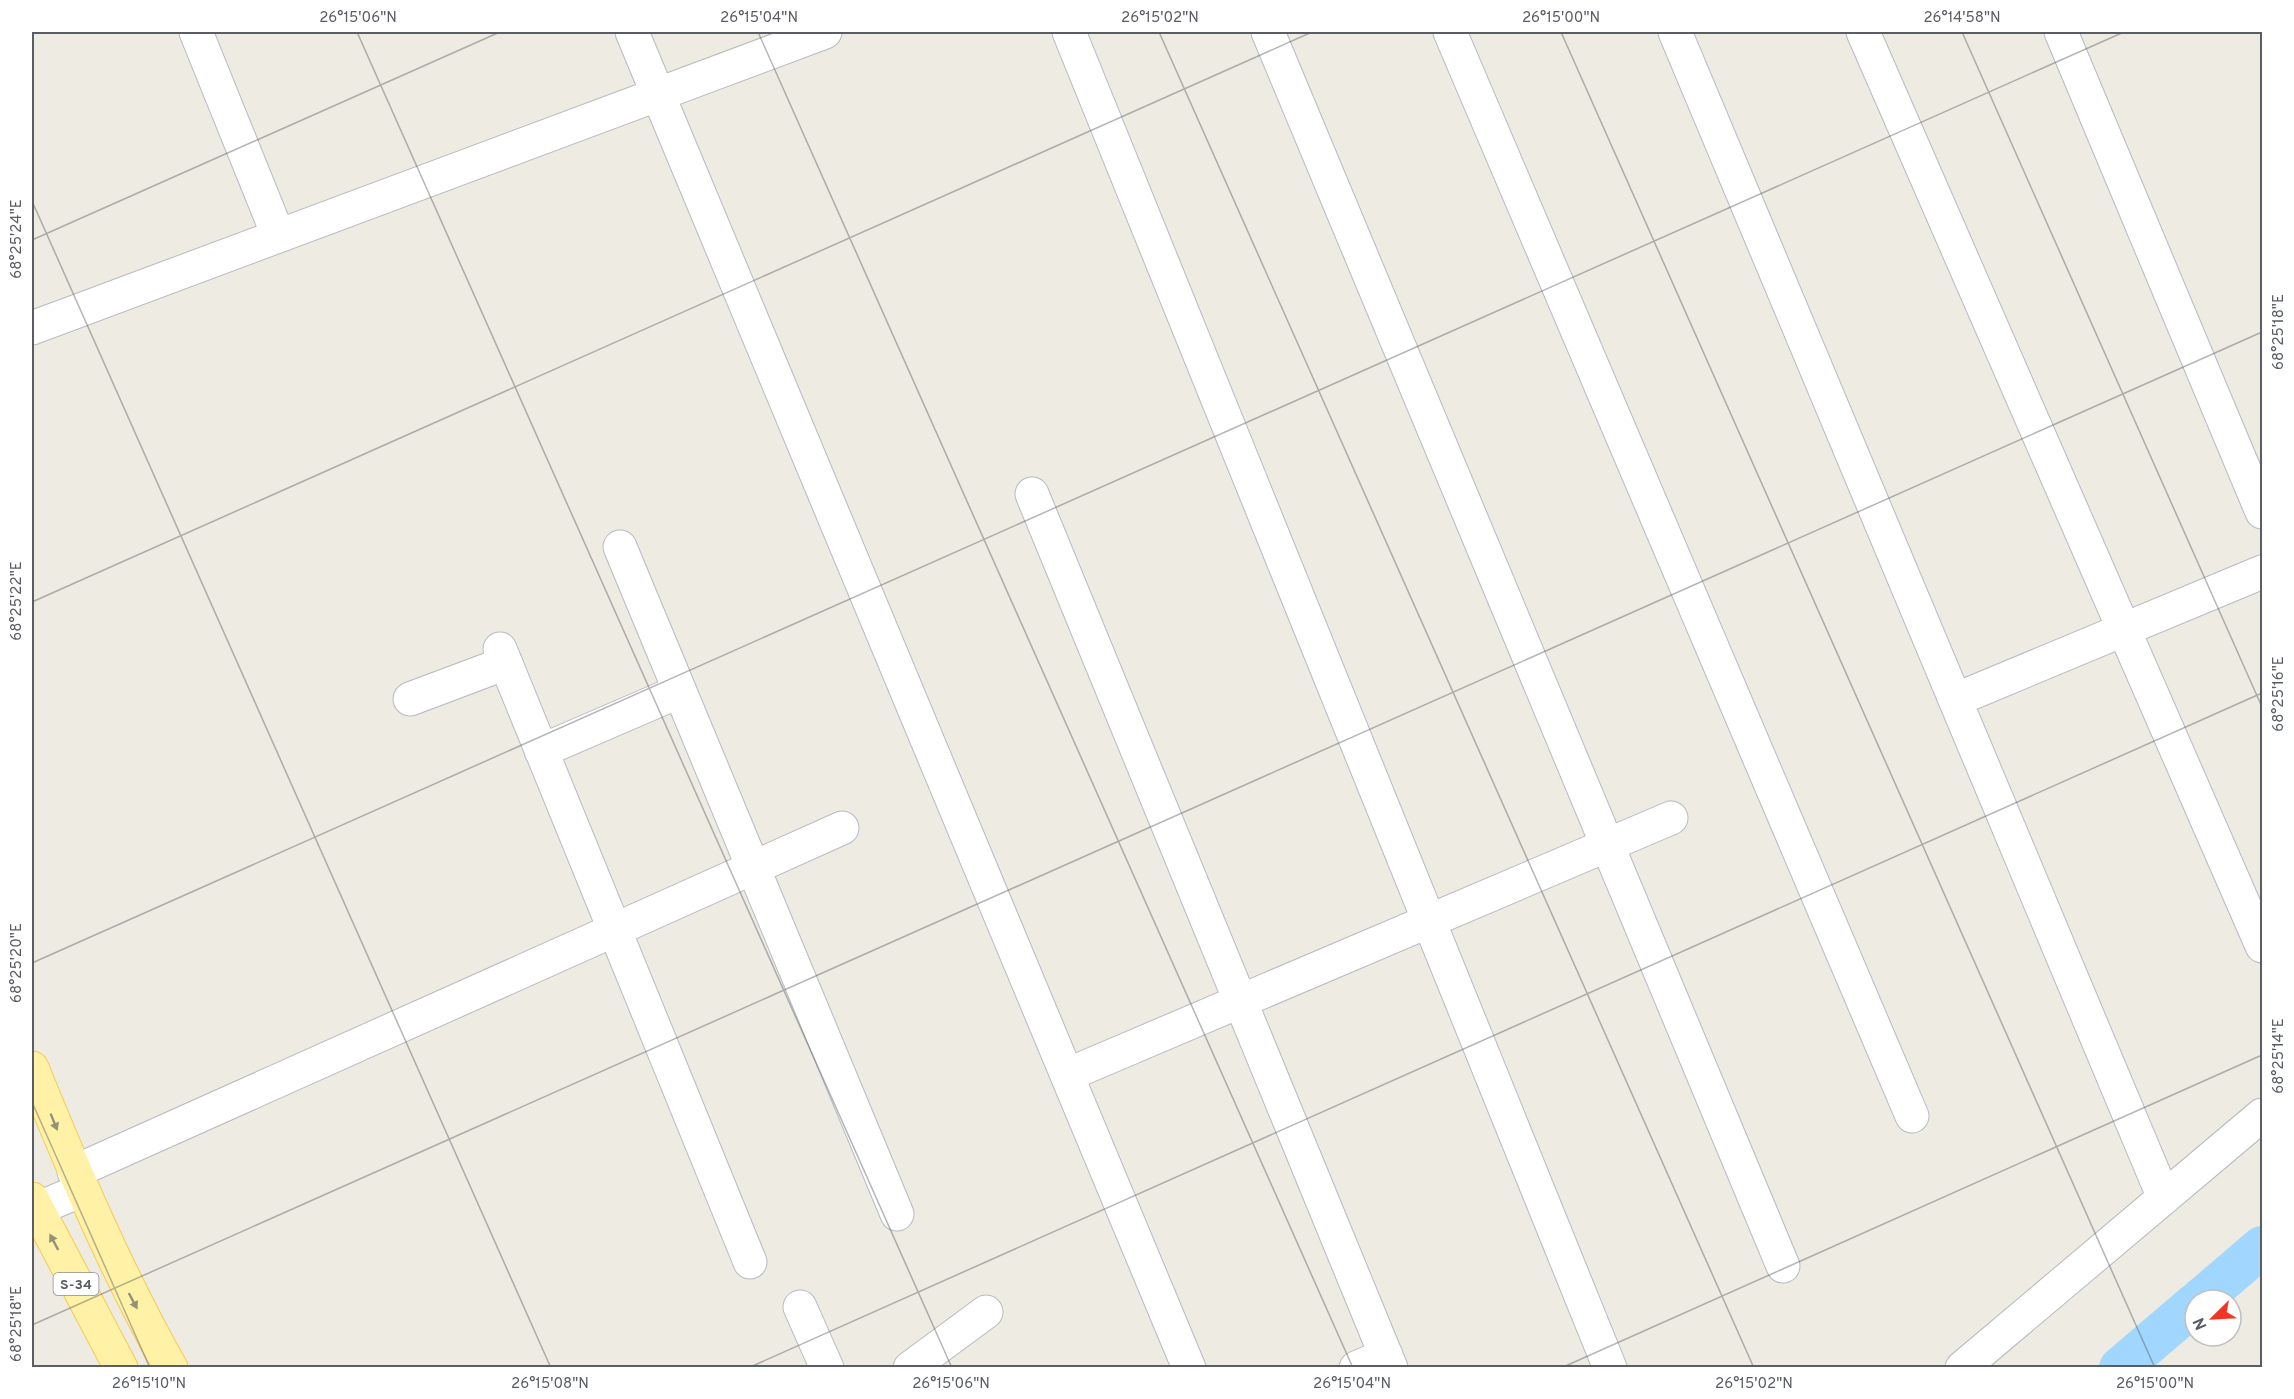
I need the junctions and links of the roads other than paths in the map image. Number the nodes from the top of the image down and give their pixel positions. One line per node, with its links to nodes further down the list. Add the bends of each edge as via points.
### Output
1 (196, 32): 11 (street)
2 (632, 32): 10 (street)
3 (825, 32): 10 (street)
4 (1069, 32): 26 (street)
5 (1268, 32): 24 (street)
6 (1450, 32): 33 (street)
7 (1675, 32): 20 (street)
8 (1863, 32): 17 (street)
9 (2061, 32): 14 (street)
10 (656, 94): 11 (street); 31 (street)
11 (278, 235): 12 (street)
12 (32, 328)
13 (1032, 494): 29 (street)
14 (2262, 512)
15 (620, 547): 18 (street)
16 (2262, 572): 17 (street)
17 (2124, 629): 20 (street); 28 (street)
18 (680, 691): 21 (street); 25 (street)
19 (410, 699): 21 (street, via 503,656)
20 (1955, 700): 35 (street)
21 (542, 751): 27 (street)
22 (1671, 818): 24 (street)
23 (842, 828): 25 (street)
24 (1607, 845): 26 (street); 39 (street)
25 (753, 868): 27 (street); 37 (street)
26 (1429, 921): 29 (street); 49 (street)
27 (615, 930): 34 (street); 38 (street)
28 (2262, 946)
29 (1241, 1001): 31 (street); 42 (street)
30 (32, 1068): 34 (main road, one-way to 34)
31 (1066, 1076): 47 (street)
32 (2262, 1114): 35 (street)
33 (1912, 1116)
34 (78, 1181): 36 (street); 44 (main road, one-way to 44, via 132,1299)
35 (2164, 1198): 50 (street)
36 (33, 1207): 43 (main road, S-34, one-way to 36)
37 (897, 1214)
38 (750, 1262)
39 (1783, 1266)
40 (800, 1307): 45 (street)
41 (986, 1312): 46 (street)
42 (1388, 1361): 48 (street)
43 (121, 1368)
44 (171, 1368)
45 (827, 1368)
46 (910, 1368)
47 (1189, 1368)
48 (1356, 1368)
49 (1610, 1368)
50 (1962, 1368)

